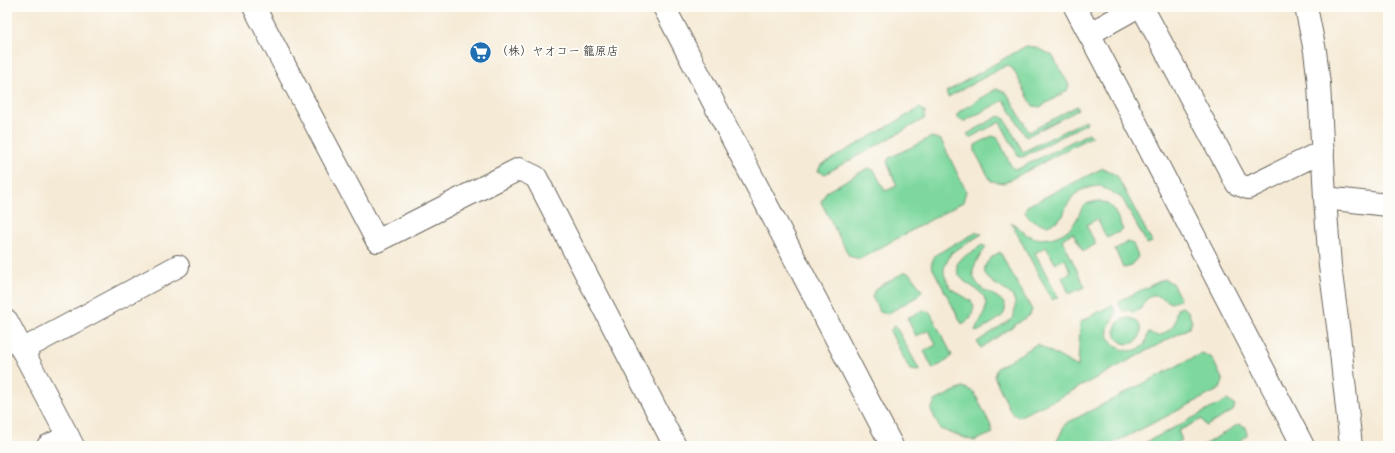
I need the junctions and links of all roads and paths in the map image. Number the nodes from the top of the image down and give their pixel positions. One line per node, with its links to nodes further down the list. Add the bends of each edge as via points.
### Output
1 (254, 7): 16 (street, via 377,241 519,169 536,177)
2 (664, 7): 17 (street)
3 (1075, 7): 7 (street)
4 (1137, 7): 7 (street)
5 (1142, 7): 8 (street, via 1237,184 1248,188)
6 (1306, 7): 8 (street, via 1319,84)
7 (1089, 34): 18 (street)
8 (1323, 151): 9 (street)
9 (1324, 198): 10 (street); 19 (street)
10 (1388, 205)
11 (178, 266): 13 (street)
12 (7, 321): 13 (street)
13 (22, 350): 14 (street)
14 (70, 441): 15 (street)
15 (48, 446)
16 (675, 446)
17 (892, 446)
18 (1303, 446)
19 (1351, 446)

